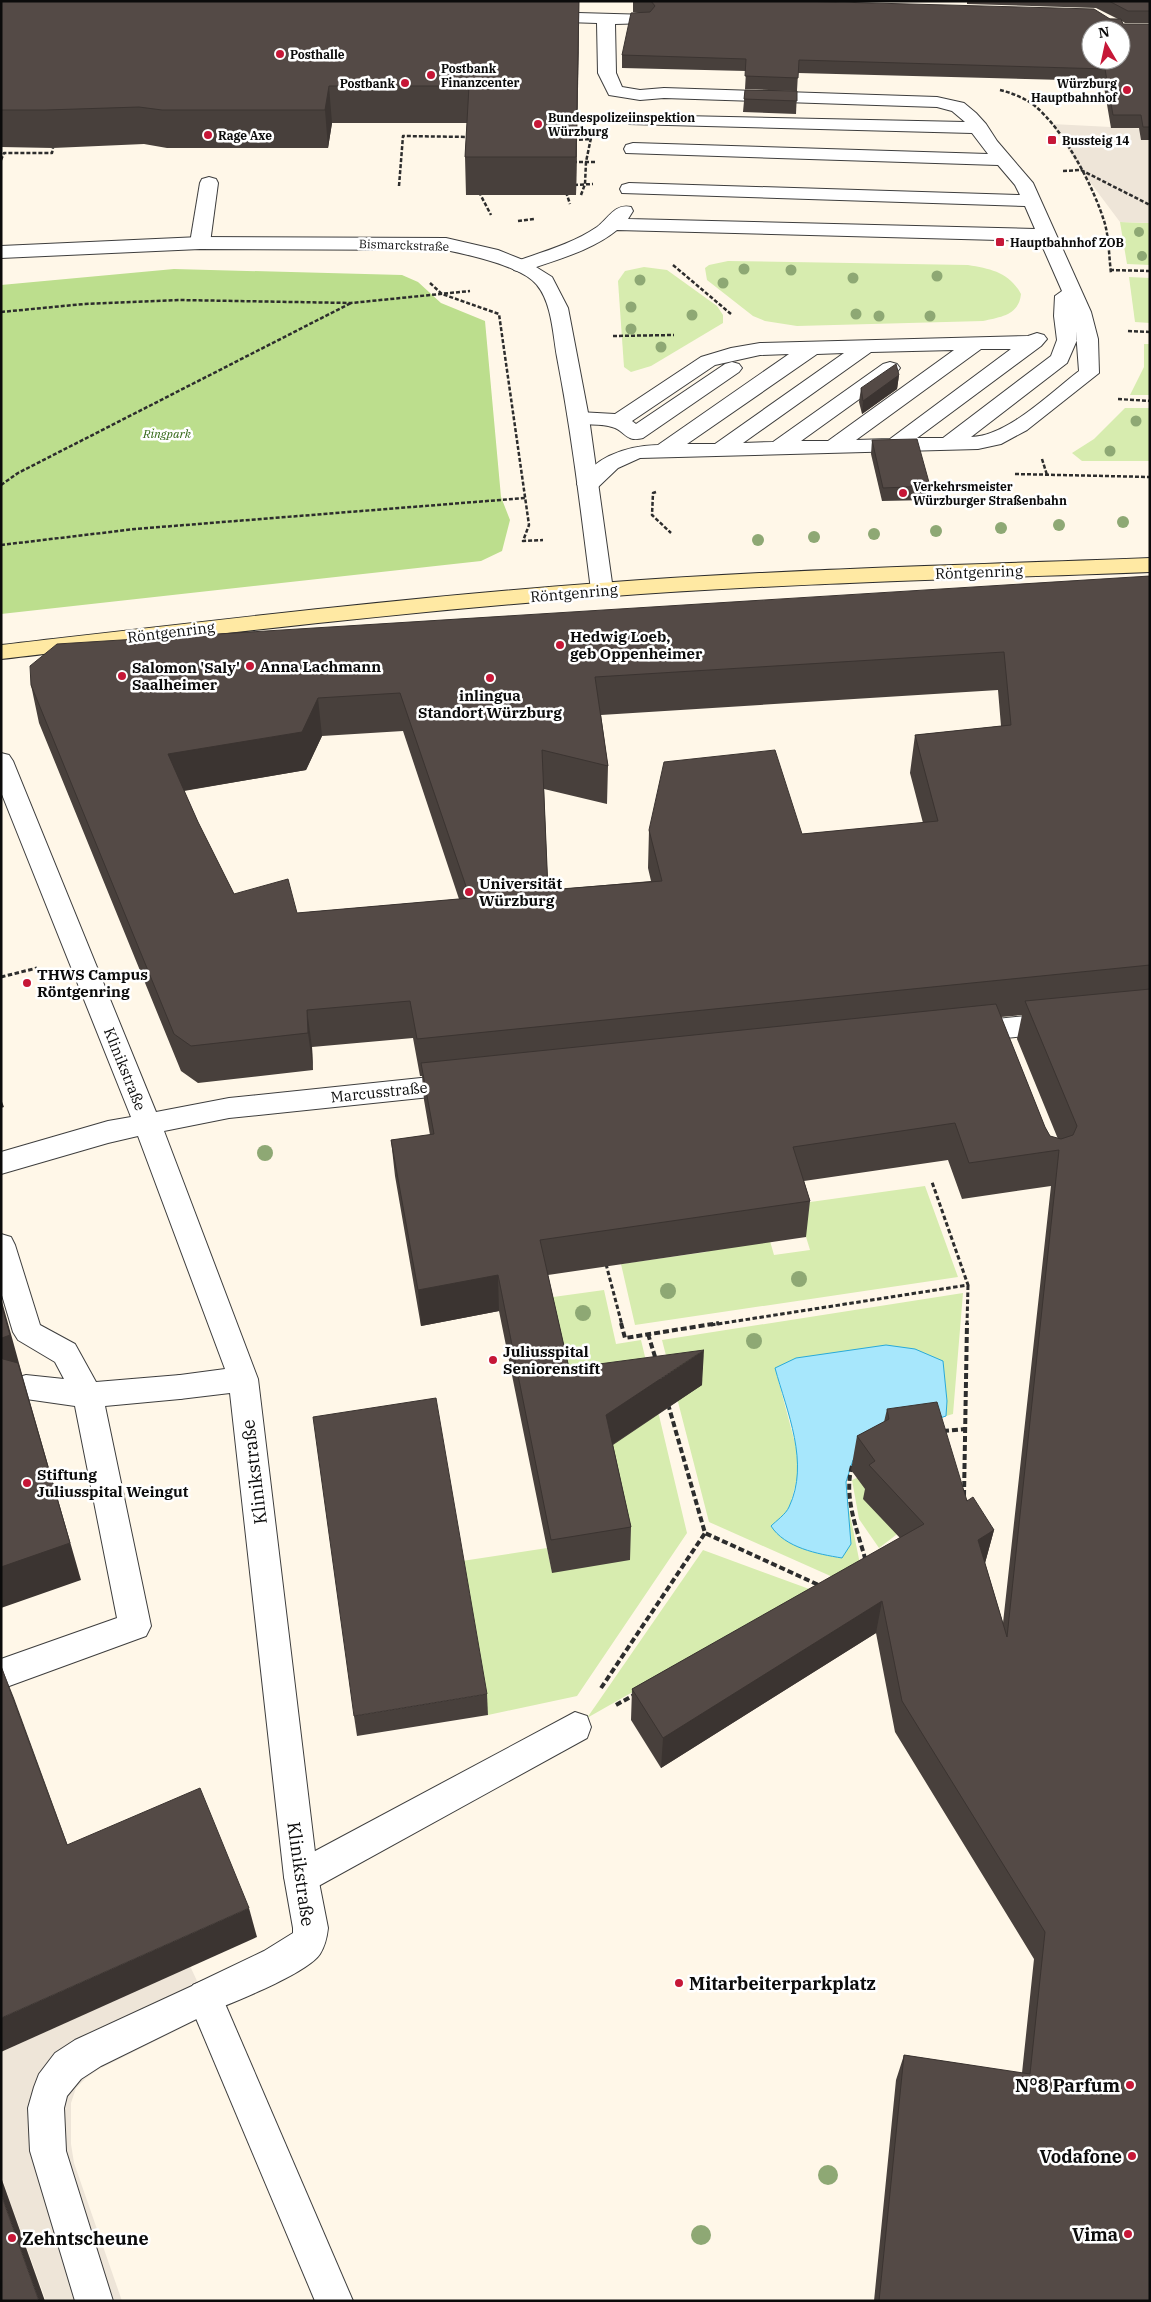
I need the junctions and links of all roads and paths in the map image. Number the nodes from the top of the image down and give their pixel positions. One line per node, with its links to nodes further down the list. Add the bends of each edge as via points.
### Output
1 (529, 17): 2 (street)
2 (606, 18): 3 (street); 4 (street, via 607,73)
3 (644, 19)
4 (616, 91): 5 (street); 30 (path, via 603,103 595,119 585,184 581,195)
5 (640, 95): 8 (street); 9 (street, via 674,93 936,102 958,108)
6 (572, 118): 7 (path)
7 (577, 118)
8 (635, 120): 9 (street); 14 (street)
9 (980, 128): 16 (street)
10 (476, 137): 26 (path, via 403,136)
11 (566, 140): 12 (path)
12 (577, 140)
13 (53, 148): 15 (path, via 52,153 4,153)
14 (633, 149): 16 (street); 28 (street)
15 (1, 160)
16 (1002, 160): 22 (street)
17 (566, 162): 18 (path)
18 (577, 162)
19 (1081, 170): 31 (path)
20 (976, 182): 22 (street)
21 (209, 183): 36 (street)
22 (1024, 183): 29 (street)
23 (576, 184): 25 (path)
24 (565, 185): 30 (path)
25 (571, 185)
26 (399, 186)
27 (479, 189): 33 (path, via 479,195)
28 (629, 189): 29 (street); 34 (street, via 623,213)
29 (1032, 201): 35 (street)
30 (570, 204): 32 (path)
31 (1150, 205)
32 (562, 208)
33 (492, 217)
34 (611, 224): 35 (street); 39 (street, via 593,237)
35 (1048, 235): 42 (street)
36 (200, 243): 37 (street, Bismarckstraße); 39 (street, Bismarckstraße, via 446,244 491,254)
37 (1, 252)
38 (672, 264): 58 (path, via 741,322)
39 (521, 266): 61 (street, Bismarckstraße, via 545,281 558,308)
40 (1111, 270): 41 (path)
41 (1150, 271)
42 (1066, 279): 48 (street); 64 (street, via 1081,312 1088,339 1090,373 1020,426 994,440)
43 (426, 280): 45 (path)
44 (470, 291): 45 (path)
45 (442, 294): 46 (path); 74 (path, via 499,314)
46 (351, 303): 47 (path, via 179,300); 73 (path, via 18,473)
47 (1, 312)
48 (1064, 316): 52 (street); 64 (street, via 1067,340 1060,359)
49 (1121, 331): 50 (path)
50 (1150, 332)
51 (675, 335): 54 (path, via 613,336)
52 (1034, 342): 53 (street); 65 (street)
53 (976, 343): 55 (street); 66 (street)
54 (614, 344)
55 (923, 344): 56 (street); 67 (street)
56 (867, 346): 57 (street); 68 (street)
57 (813, 347): 58 (street); 69 (street)
58 (760, 349): 62 (street, via 708,361); 63 (street)
59 (1116, 399): 60 (path)
60 (1150, 401)
61 (580, 418): 62 (street); 72 (street, Bismarckstraße)
62 (619, 421): 63 (street)
63 (637, 443): 69 (street); 72 (street, via 624,456 604,466)
64 (948, 444): 65 (street)
65 (894, 446): 66 (street)
66 (833, 447): 67 (street)
67 (777, 449): 68 (street)
68 (718, 451): 69 (street)
69 (662, 452)
70 (1007, 474): 71 (path)
71 (1150, 477)
72 (588, 484): 78 (street, Bismarckstraße)
73 (1, 485)
74 (525, 498): 75 (path, via 529,525 523,541); 76 (path, via 135,529)
75 (543, 540)
76 (1, 545)
77 (1150, 565): 78 (main road, Röntgenring)
78 (602, 590): 79 (main road, Röntgenring, via 315,615)
79 (1, 652)
80 (1, 761): 86 (street, Klinikstraße)
81 (1083, 1020): 82 (street)
82 (998, 1028): 83 (street); 84 (street)
83 (938, 1034)
84 (1009, 1055)
85 (485, 1081): 86 (street, Marcusstraße, via 229,1108)
86 (147, 1123): 87 (street, Marcusstraße); 94 (street, Klinikstraße)
87 (1, 1163)
88 (932, 1182): 91 (path)
89 (1, 1245): 96 (street, via 28,1332 66,1353)
90 (597, 1265): 92 (path, via 606,1264 625,1338)
91 (968, 1284): 92 (path); 98 (path)
92 (648, 1334): 93 (path)
93 (656, 1363)
94 (243, 1379): 96 (street); 108 (street, Klinikstraße)
95 (26, 1387): 96 (street)
96 (88, 1395): 105 (street, via 135,1626)
97 (667, 1400): 102 (path)
98 (966, 1429): 99 (path); 101 (path)
99 (937, 1431)
100 (852, 1465): 103 (path, via 848,1491)
101 (964, 1505)
102 (705, 1533): 104 (path); 107 (path)
103 (868, 1567)
104 (828, 1589)
105 (1, 1674)
106 (636, 1694): 107 (path)
107 (575, 1727): 108 (street)
108 (301, 1877): 109 (street, Klinikstraße, via 309,1915 308,1942 292,1954)
109 (205, 1997): 110 (street, Klinikstraße, via 88,2053 68,2066 52,2087 46,2108 48,2151); 111 (street)
110 (94, 2301)
111 (334, 2301)

